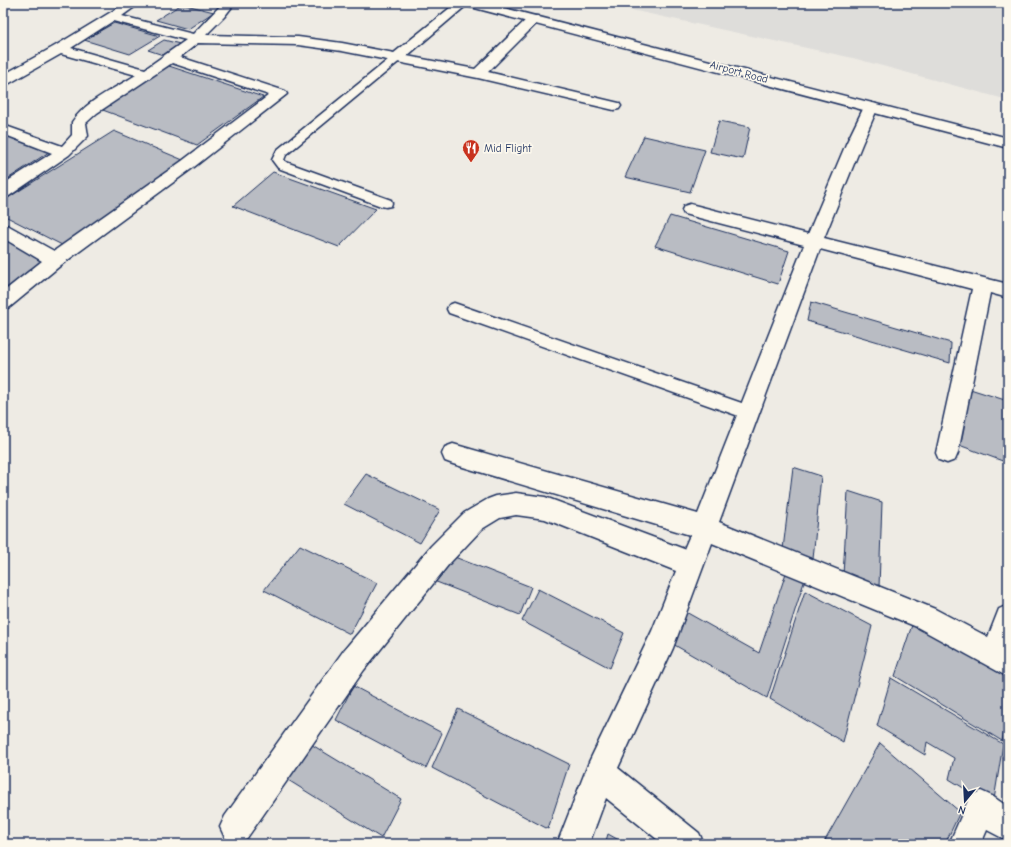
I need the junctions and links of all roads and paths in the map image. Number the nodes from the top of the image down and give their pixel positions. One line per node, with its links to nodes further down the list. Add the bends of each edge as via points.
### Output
1 (134, 3): 6 (street)
2 (229, 3): 8 (street)
3 (464, 3): 10 (street)
4 (470, 3): 7 (street, Airport Road)
5 (517, 3): 18 (street, Airport Road)
6 (112, 17): 8 (street); 9 (street)
7 (534, 19): 13 (street); 16 (street, Airport Road)
8 (197, 38): 10 (street, via 298,41); 11 (street)
9 (60, 49): 12 (street); 14 (street)
10 (398, 57): 13 (street); 22 (lane, via 285,150 278,160 282,165)
11 (169, 58): 12 (street); 26 (street, via 280,94)
12 (147, 74): 20 (street, via 85,115 79,122 80,136)
13 (478, 74): 15 (street)
14 (3, 81)
15 (614, 106)
16 (871, 107): 19 (street, Airport Road); 25 (street)
17 (3, 128): 20 (street)
18 (1008, 130)
19 (1008, 143)
20 (64, 152): 21 (street)
21 (3, 192)
22 (386, 203)
23 (690, 210): 25 (street)
24 (3, 230): 26 (street)
25 (814, 242): 27 (street); 31 (street)
26 (55, 260): 29 (street)
27 (982, 285): 28 (street); 32 (street)
28 (1008, 291)
29 (3, 302)
30 (454, 309): 31 (lane)
31 (750, 413): 34 (street)
32 (947, 453)
33 (453, 454): 34 (street)
34 (705, 528): 35 (street); 37 (street, via 926,618)
35 (691, 564): 38 (street, via 663,638); 40 (street, via 545,508 516,504 496,506 473,520 440,555 354,660)
36 (1008, 618): 37 (street)
37 (1001, 659)
38 (600, 773): 41 (street); 42 (street)
39 (1008, 825): 43 (street, via 981,807)
40 (236, 827)
41 (573, 844)
42 (688, 844)
43 (965, 844)

